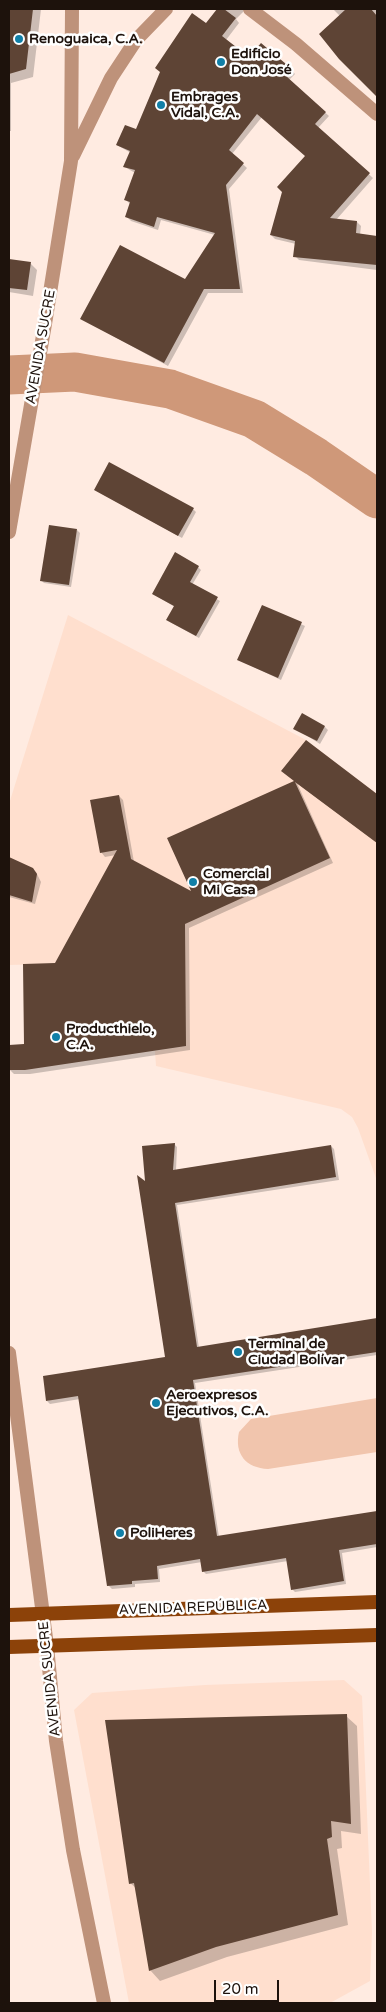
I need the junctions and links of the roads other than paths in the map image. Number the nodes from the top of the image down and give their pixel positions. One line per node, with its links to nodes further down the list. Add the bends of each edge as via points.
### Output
1 (72, 9): 6 (street, AVENIDA SUCRE)
2 (166, 9): 6 (street, AVENIDA SUCRE, via 136,40 111,78)
3 (250, 9): 4 (street)
4 (265, 14): 5 (street)
5 (377, 114)
6 (71, 161): 7 (street, AVENIDA SUCRE)
7 (9, 532)
8 (9, 1353): 10 (street, AVENIDA SUCRE)
9 (377, 1602): 10 (main road, AVENIDA REPÚBLICA)
10 (42, 1614): 11 (main road, AVENIDA REPÚBLICA); 13 (street, AVENIDA SUCRE)
11 (9, 1615)
12 (377, 1635): 13 (main road)
13 (47, 1646): 14 (main road); 15 (street, AVENIDA SUCRE, via 56,1741 73,1850)
14 (9, 1647)
15 (104, 2003)

